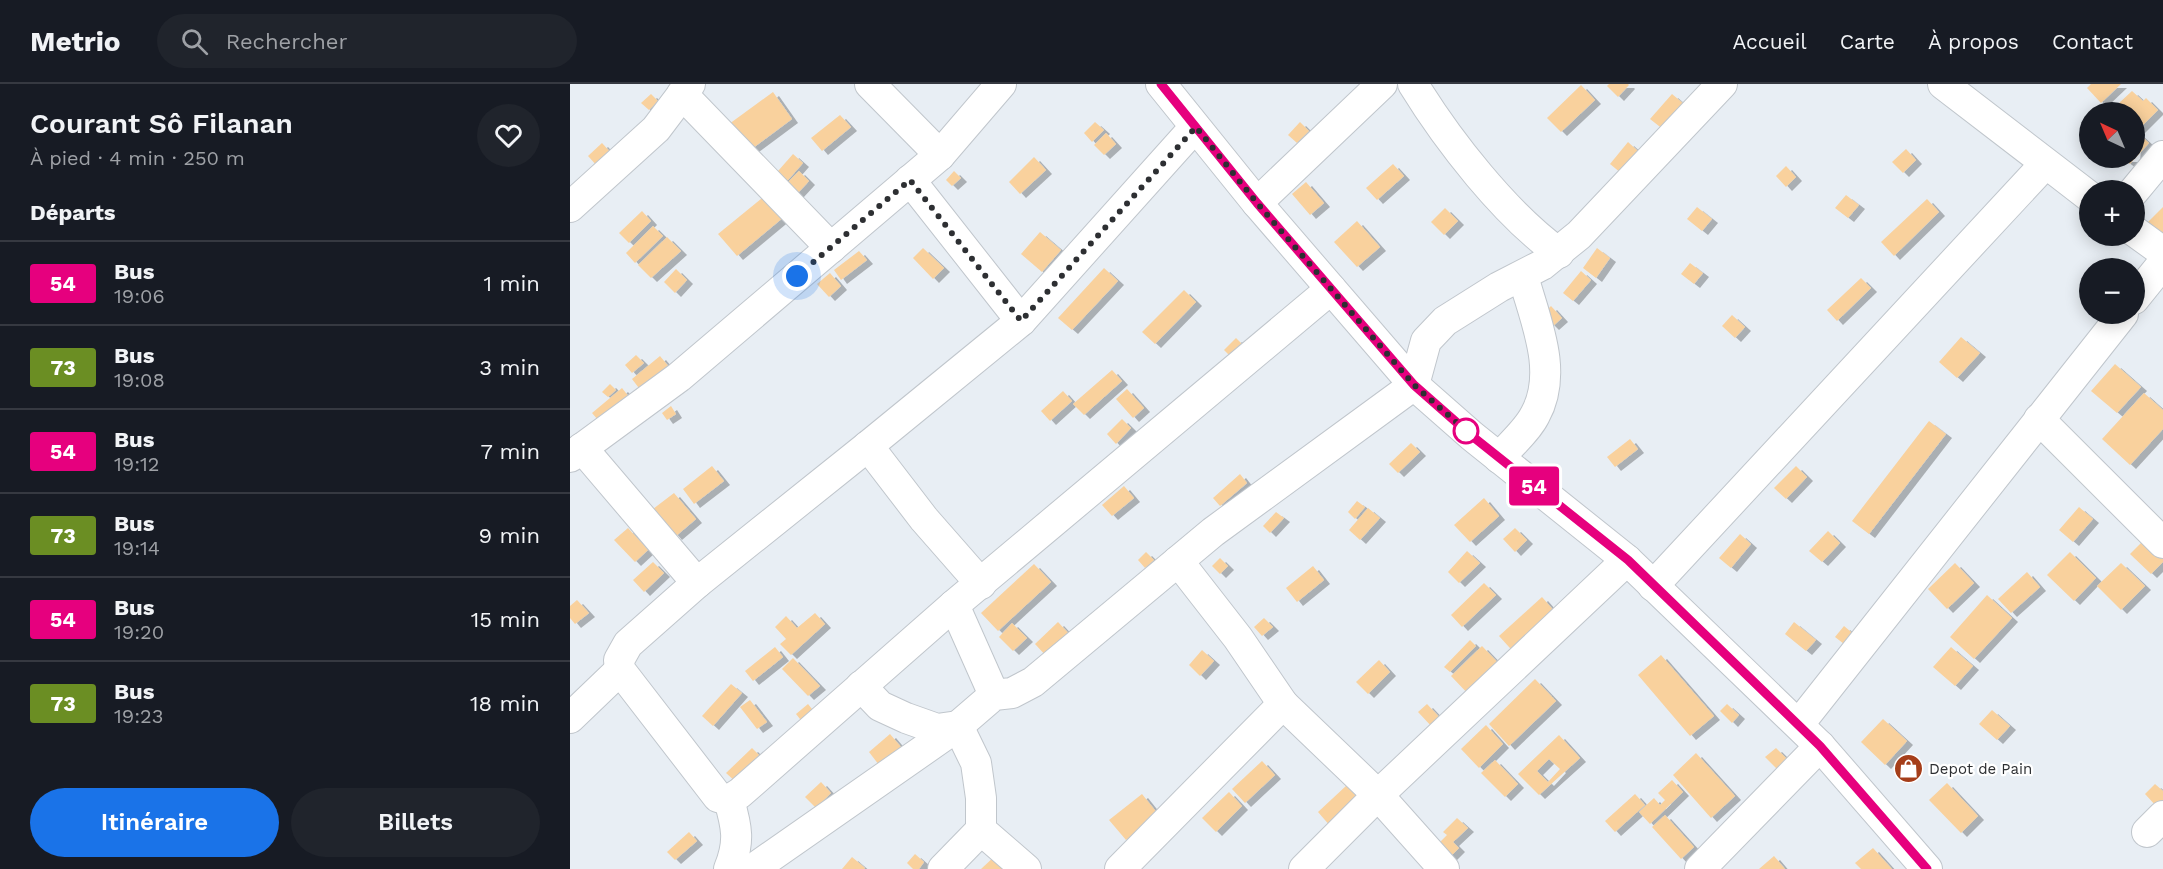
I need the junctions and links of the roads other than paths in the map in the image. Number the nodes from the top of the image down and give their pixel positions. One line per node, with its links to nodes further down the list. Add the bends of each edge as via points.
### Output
1 (870, 84): 10 (street)
2 (1001, 84): 10 (street)
3 (1161, 84): 9 (street)
4 (1382, 84): 16 (street)
5 (1413, 84): 21 (street, via 1488,185 1537,237)
6 (1722, 84): 21 (street)
7 (1943, 84): 12 (street)
8 (686, 89): 17 (street, via 656,129); 19 (street)
9 (1196, 127): 16 (street); 26 (street)
10 (940, 155): 13 (street)
11 (2163, 156): 14 (street)
12 (2045, 164): 15 (street); 38 (street)
13 (910, 180): 19 (street); 26 (street)
14 (2143, 180)
15 (2079, 189)
16 (1257, 203): 25 (street)
17 (570, 207)
18 (2145, 239): 20 (street)
19 (831, 248): 31 (street, via 679,377)
20 (2163, 252)
21 (1559, 253): 23 (street)
22 (2163, 263): 24 (street)
23 (1523, 276): 28 (street, via 1445,321 1426,341); 32 (street, via 1545,354 1546,379 1535,417)
24 (2145, 285)
25 (1331, 289): 28 (street); 37 (street)
26 (1021, 321): 30 (street)
27 (2115, 324): 29 (street)
28 (1414, 385): 32 (street); 35 (street)
29 (2039, 418): 33 (street); 45 (street)
30 (868, 446): 36 (street); 37 (street)
31 (576, 453): 36 (street)
32 (1499, 458): 34 (street)
33 (2163, 543)
34 (1628, 560): 38 (street); 48 (street)
35 (1179, 561): 42 (street, via 1034,682 1012,693); 43 (street)
36 (697, 584): 40 (street, via 628,644 619,660)
37 (981, 584): 39 (street)
38 (1653, 586): 45 (street)
39 (954, 605): 41 (street); 42 (street)
40 (620, 670): 44 (street); 49 (street, via 718,797)
41 (861, 686): 46 (street, via 880,706 906,718 937,729); 49 (street)
42 (994, 695): 46 (street)
43 (1283, 704): 48 (street); 55 (street)
44 (570, 718)
45 (1799, 724): 47 (street)
46 (958, 726): 50 (street, via 976,763); 52 (street)
47 (1820, 746): 58 (street); 59 (street)
48 (1378, 795): 56 (street); 57 (street)
49 (729, 800): 51 (street, via 738,836)
50 (981, 830): 53 (street); 54 (street)
51 (729, 869)
52 (753, 869)
53 (944, 869)
54 (1026, 869)
55 (1120, 869)
56 (1304, 869)
57 (1444, 869)
58 (1700, 869)
59 (1927, 869)

